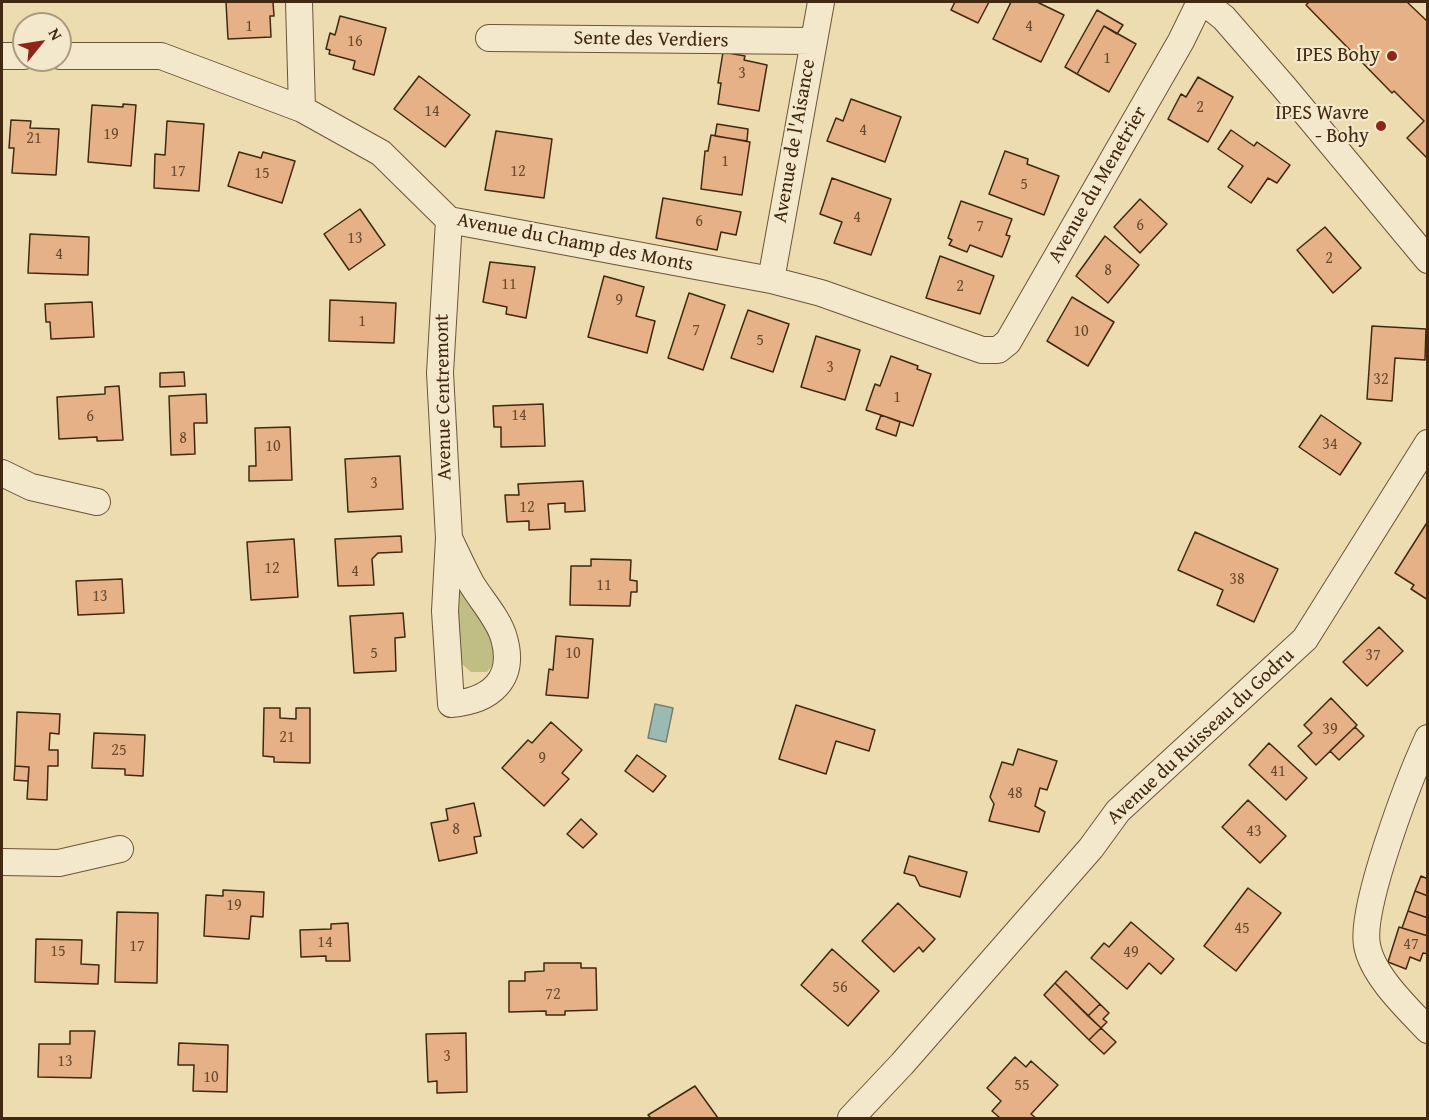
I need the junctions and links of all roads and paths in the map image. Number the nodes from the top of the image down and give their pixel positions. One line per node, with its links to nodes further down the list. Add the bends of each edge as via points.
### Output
1 (299, 2): 8 (street)
2 (820, 2): 6 (street, Avenue de l'Aisance)
3 (1200, 2): 12 (street, Avenue du Menetrier, via 1008,342 998,350)
4 (1204, 2): 10 (street, via 1224,18 1284,87)
5 (489, 38): 6 (street, Sente des Verdiers)
6 (813, 41): 11 (street, Avenue de l'Aisance)
7 (72, 56): 8 (street, Avenue du Champ des Monts, via 161,56)
8 (302, 109): 9 (street, Avenue du Champ des Monts, via 381,153)
9 (449, 220): 11 (street, Avenue du Champ des Monts); 16 (street, Avenue Centremont, via 440,373)
10 (1428, 260)
11 (771, 280): 12 (street, Avenue du Champ des Monts, via 821,293)
12 (982, 350)
13 (1428, 443): 21 (street, Avenue du Ruisseau du Godru, via 1305,639 1118,811 1091,848)
14 (2, 473): 15 (street, via 31,487)
15 (97, 502)
16 (449, 538): 16 (street, Avenue Centremont, via 444,611 451,704 470,703 489,694 501,681 508,661 504,637)
17 (1428, 738): 20 (street, via 1371,898 1367,945 1384,981)
18 (120, 849): 19 (street, via 59,863)
19 (2, 862)
20 (1428, 1030)
21 (851, 1119)

